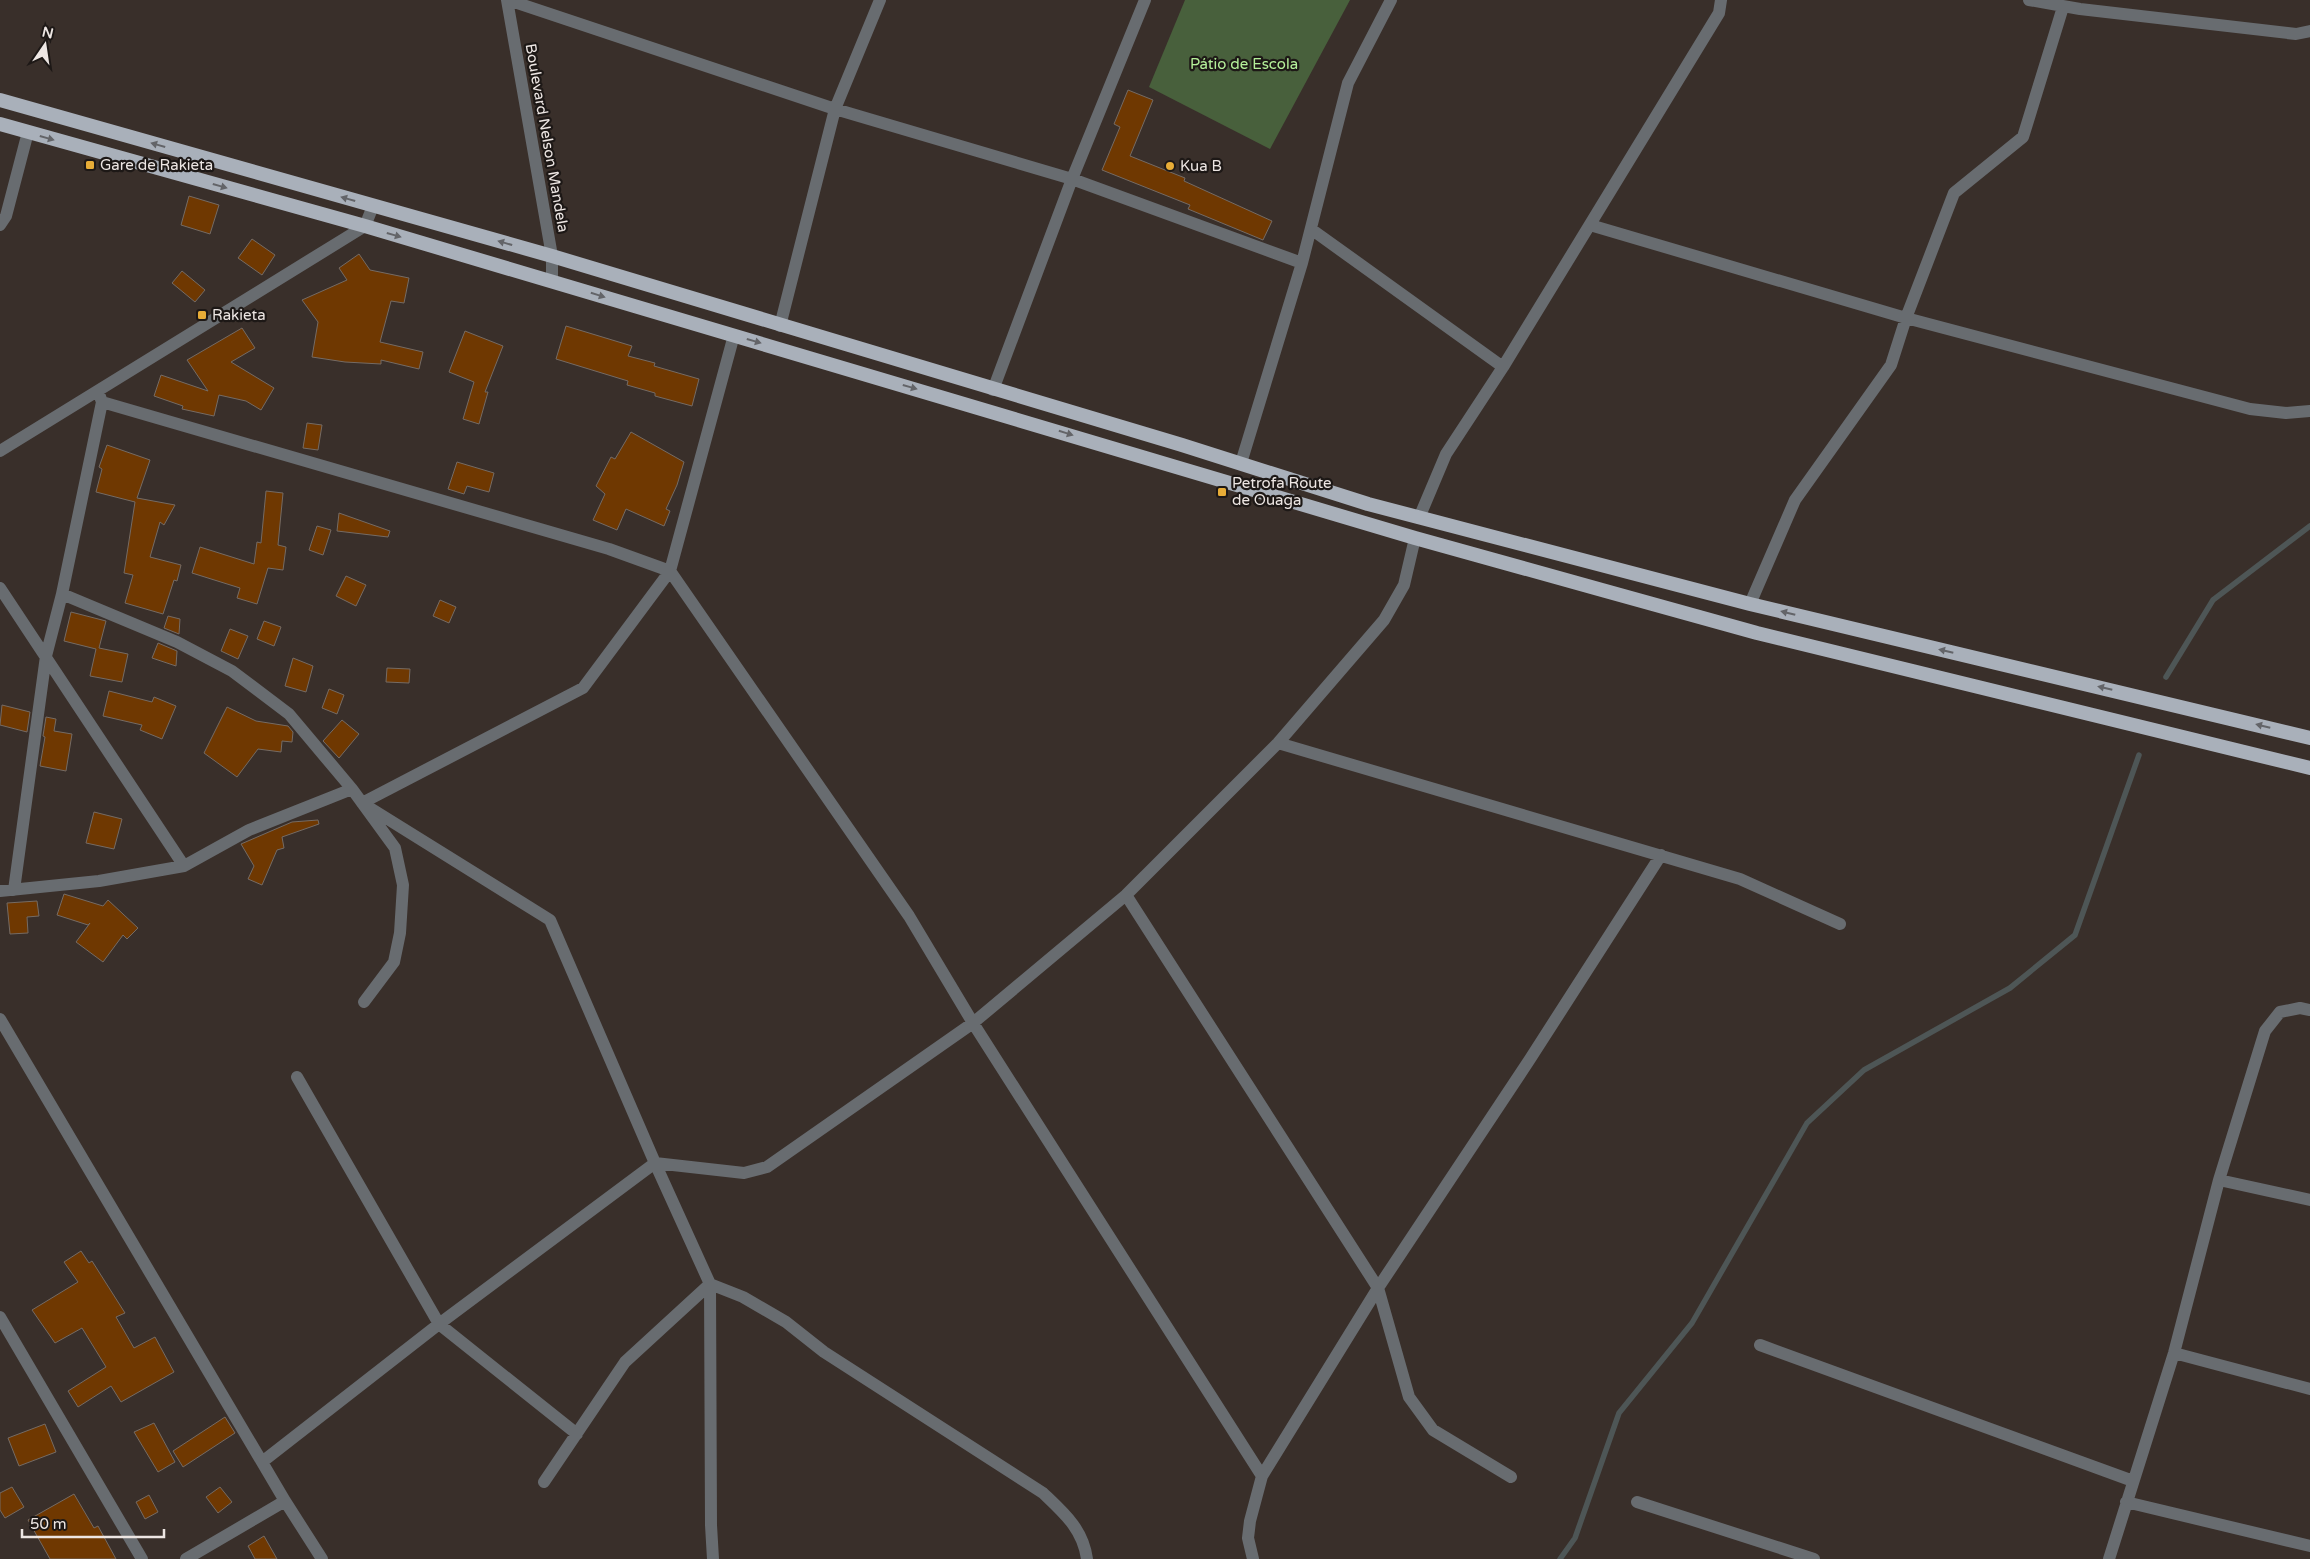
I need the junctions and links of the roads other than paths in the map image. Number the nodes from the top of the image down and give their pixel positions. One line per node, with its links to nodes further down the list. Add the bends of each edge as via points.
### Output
1 (507, 0): 11 (street); 20 (street, Boulevard Nelson Mandela)
2 (880, 0): 11 (street)
3 (1145, 0): 14 (street)
4 (1391, 0): 19 (street, via 1348,83)
5 (1721, 0): 17 (street, via 1719,13)
6 (2029, 0): 8 (street)
7 (2082, 5): 8 (street); 9 (street, via 2296,34)
8 (2063, 7): 23 (street, via 2023,137 1954,193)
9 (2310, 32)
10 (0, 100): 15 (highway, one-way to 10)
11 (835, 109): 14 (street); 24 (street)
12 (0, 124): 13 (highway)
13 (28, 132): 16 (street, via 6,216); 18 (highway, one-way to 18)
14 (1072, 179): 21 (street); 27 (street)
15 (373, 206): 18 (street); 20 (highway, one-way to 15)
16 (0, 225)
17 (1590, 225): 23 (street); 26 (street)
18 (365, 226): 22 (highway, one-way to 22); 28 (street)
19 (1311, 229): 21 (street); 26 (street)
20 (552, 256): 22 (street, Boulevard Nelson Mandela); 24 (highway)
21 (1302, 263): 31 (street)
22 (552, 281): 25 (highway, one-way to 25)
23 (1906, 318): 29 (street, via 2250,409 2286,413); 39 (street, via 1891,365 1795,500)
24 (780, 326): 27 (highway)
25 (734, 335): 33 (highway, one-way to 33); 36 (street)
26 (1503, 367): 34 (street, via 1446,454)
27 (993, 390): 31 (highway)
28 (100, 396): 30 (street); 36 (street, via 609,549); 38 (street)
29 (2310, 411)
30 (0, 451)
31 (1241, 464): 32 (highway)
32 (1303, 483): 33 (highway); 34 (highway)
33 (1296, 502): 35 (highway)
34 (1419, 518): 39 (highway)
35 (1416, 538): 42 (street, via 1404,584 1384,620); 43 (highway, via 1757,632)
36 (670, 571): 45 (street, via 583,688); 54 (street, via 909,916)
37 (0, 588): 40 (street)
38 (62, 594): 40 (street); 44 (street, via 177,642 232,671 289,714)
39 (1750, 604): 41 (highway, one-way to 39)
40 (46, 656): 47 (street); 48 (street)
41 (2310, 738)
42 (1278, 743): 46 (street); 50 (street)
43 (2310, 768)
44 (352, 789): 45 (street); 47 (street, via 249,830)
45 (362, 803): 52 (street, via 394,848 403,885 400,933 394,962); 57 (street, via 550,920)
46 (1661, 855): 51 (street, via 1740,879); 61 (street)
47 (184, 866): 48 (street, via 99,881)
48 (14, 890): 49 (street)
49 (0, 891)
50 (1126, 895): 54 (street); 61 (street)
51 (1840, 924)
52 (364, 1002)
53 (2310, 1010): 58 (street, via 2300,1008 2280,1012 2264,1031)
54 (973, 1023): 57 (street, via 767,1168 744,1173); 69 (street)
55 (2, 1027): 68 (street)
56 (297, 1077): 63 (street)
57 (655, 1164): 60 (street); 63 (street)
58 (2219, 1180): 59 (street); 65 (street)
59 (2310, 1200)
60 (710, 1284): 67 (street, via 625,1362); 80 (street); 81 (street, via 743,1297 786,1322 824,1352 1043,1493 1072,1520)
61 (1378, 1288): 69 (street); 70 (street, via 1409,1397 1433,1430)
62 (0, 1317): 77 (street)
63 (439, 1324): 67 (street); 68 (street)
64 (1760, 1345): 71 (street)
65 (2174, 1353): 66 (street); 71 (street)
66 (2310, 1388)
67 (577, 1434): 72 (street)
68 (262, 1462): 73 (street)
69 (1262, 1476): 82 (street, via 1248,1538)
70 (1511, 1477)
71 (2133, 1481): 75 (street)
72 (544, 1482)
73 (285, 1501): 78 (street); 79 (street)
74 (1637, 1502): 83 (street)
75 (2126, 1502): 76 (street); 84 (street)
76 (2310, 1546)
77 (142, 1559)
78 (186, 1559)
79 (322, 1559)
80 (713, 1559)
81 (1087, 1559)
82 (1253, 1559)
83 (1814, 1559)
84 (2108, 1559)

